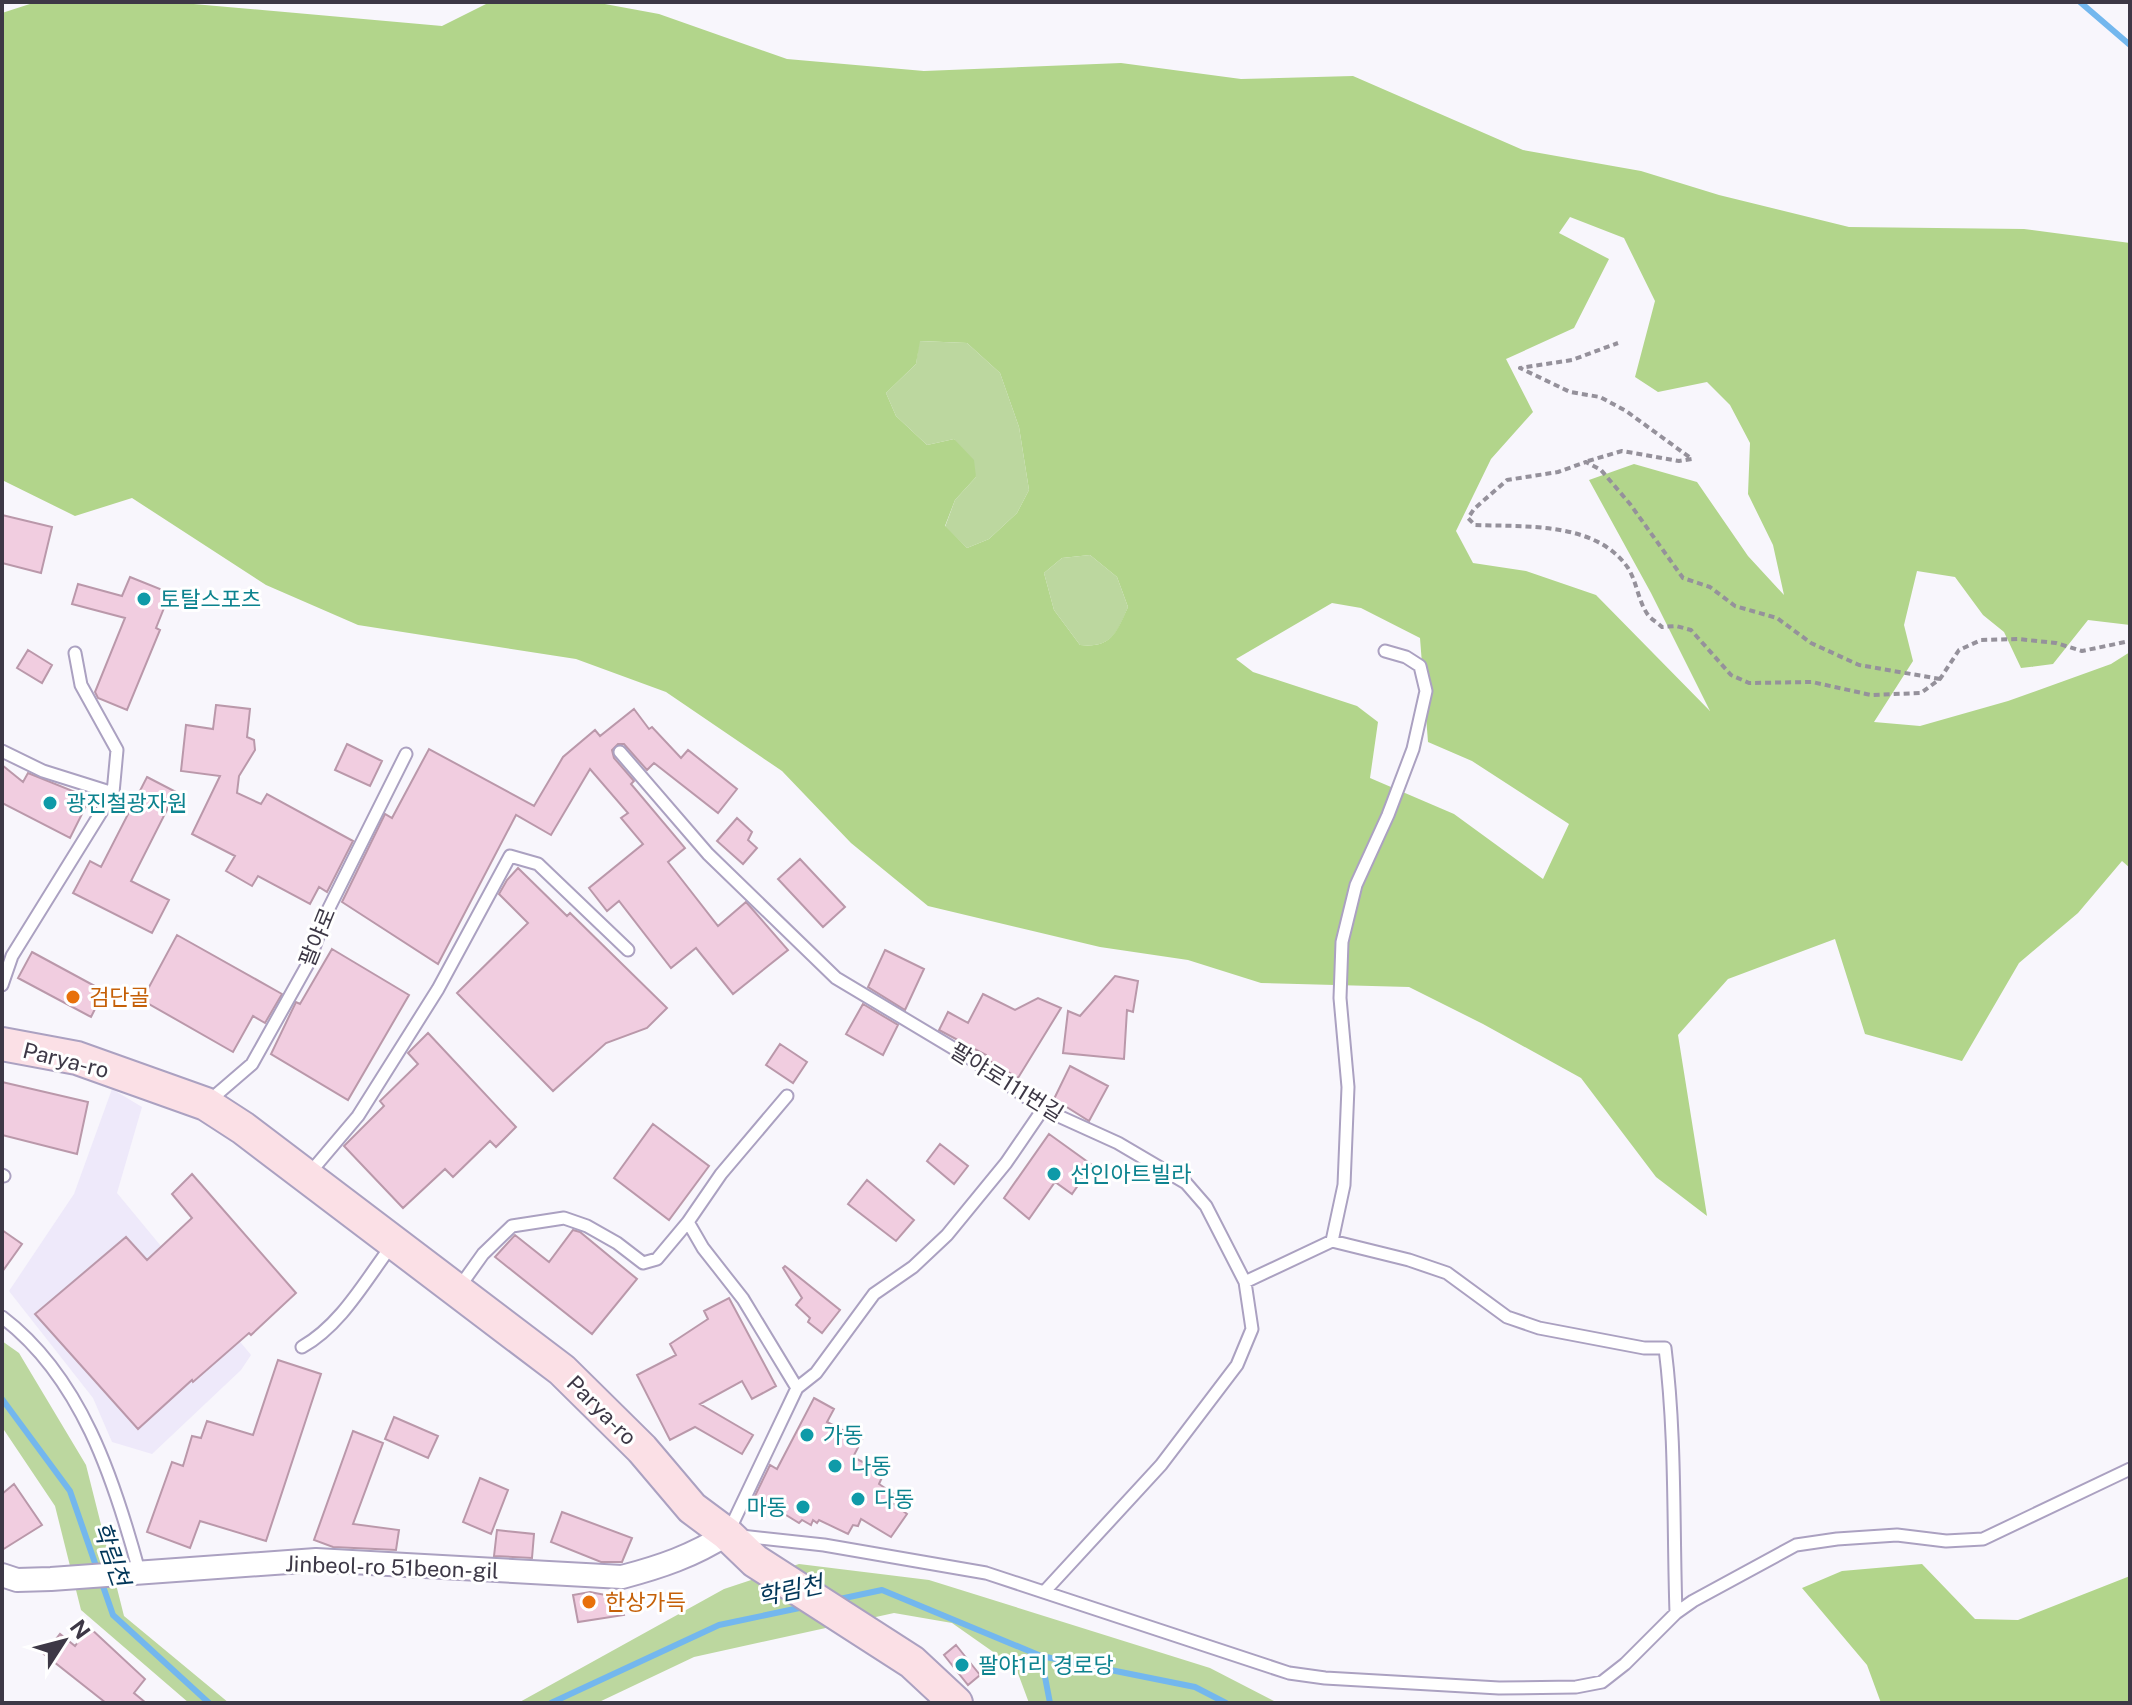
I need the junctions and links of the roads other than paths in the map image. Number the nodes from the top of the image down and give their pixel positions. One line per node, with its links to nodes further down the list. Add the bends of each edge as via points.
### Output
1 (1385, 651): 18 (lane, via 1420,666 1426,691 1413,749 1356,885 1342,942 1340,998 1348,1087 1344,1185)
2 (75, 653): 6 (lane, via 81,685 117,750)
3 (2, 751): 6 (lane, via 43,771)
4 (620, 752): 14 (lane, 팔야로111번길, via 708,854 836,978)
5 (406, 754): 13 (lane, 팔야로, via 326,914 309,962 252,1064)
6 (113, 793): 9 (lane)
7 (2, 945): 9 (lane)
8 (628, 950): 15 (lane, via 538,864 510,856 438,989 358,1116)
9 (12, 956): 10 (lane)
10 (2, 985)
11 (2, 1044): 13 (street, Parya-ro, via 77,1058)
12 (787, 1096): 16 (lane)
13 (206, 1104): 15 (street, Parya-ro)
14 (1043, 1109): 19 (lane, 팔야로111번길, via 1118,1143 1186,1183 1206,1206); 23 (lane, via 947,1235 874,1294 816,1373)
15 (308, 1176): 17 (street, Parya-ro)
16 (688, 1222): 20 (lane, via 657,1259 643,1263 597,1231 564,1218 512,1226 483,1254); 23 (lane)
17 (394, 1241): 20 (street, Parya-ro); 22 (lane, via 322,1336)
18 (1332, 1241): 19 (lane); 30 (lane, via 1447,1273 1507,1317 1539,1328 1665,1348 1673,1405)
19 (1245, 1282): 28 (lane, 팔야로111번길, via 1252,1329 1237,1365 1161,1465)
20 (458, 1290): 25 (street, Parya-ro, via 562,1370 642,1449 692,1508)
21 (2, 1317): 26 (lane, via 47,1360 91,1431 120,1501)
22 (302, 1347)
23 (797, 1388): 25 (lane)
24 (2130, 1469): 30 (lane, via 1983,1539 1897,1535 1796,1545)
25 (727, 1534): 26 (street, Jinbeol-ro 51beon-gil, via 678,1561 622,1577 316,1560); 28 (lane, via 986,1573); 31 (street, Parya-ro, via 755,1561 912,1662)
26 (132, 1573): 27 (street, Jinbeol-ro 51beon-gil)
27 (9, 1577): 29 (street)
28 (1045, 1591): 30 (lane, via 1289,1673 1499,1688 1602,1682)
29 (2, 1599)
30 (1676, 1613)
31 (956, 1703)

